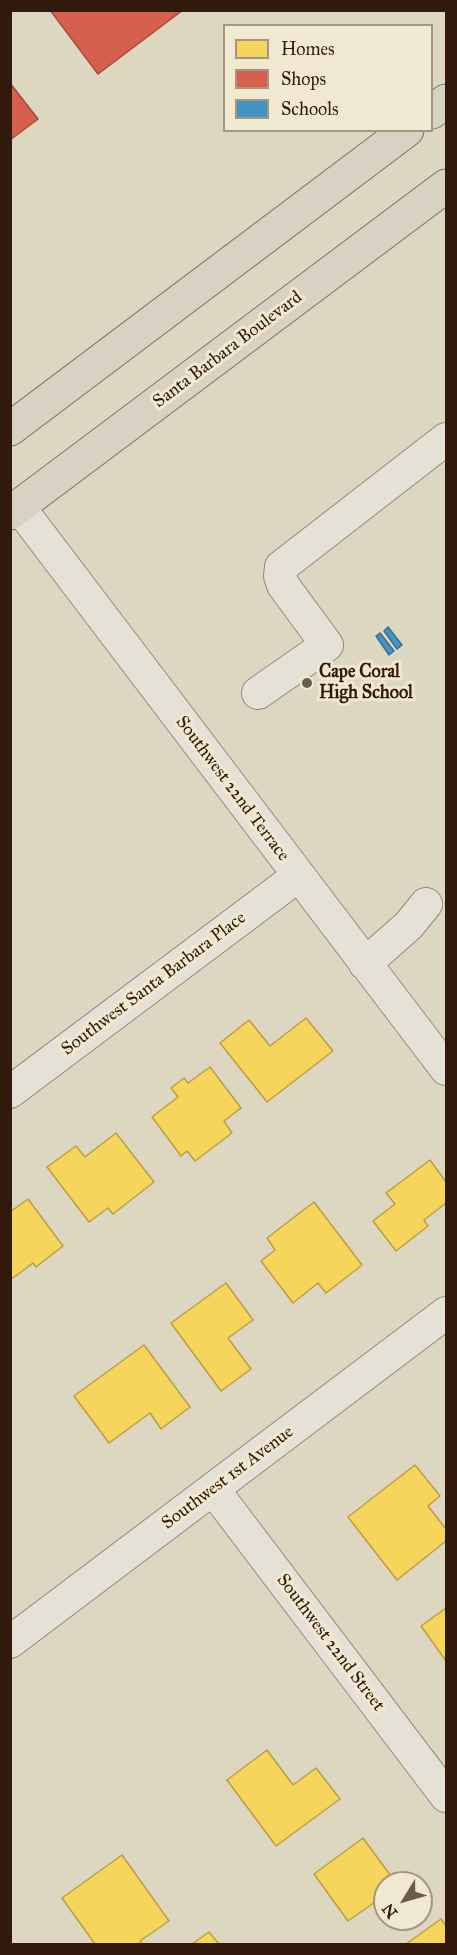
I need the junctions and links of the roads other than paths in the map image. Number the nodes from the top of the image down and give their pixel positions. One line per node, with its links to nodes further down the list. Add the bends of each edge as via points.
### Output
1 (447, 101): 2 (main road)
2 (433, 111)
3 (404, 132): 5 (main road)
4 (447, 186): 7 (main road, Santa Barbara Boulevard)
5 (10, 429)
6 (447, 439): 8 (street, via 281,567 283,585 327,645)
7 (15, 510): 9 (street, Southwest 22nd Terrace)
8 (258, 693)
9 (298, 876): 11 (street, Southwest 22nd Terrace); 13 (street, Southwest Santa Barbara Place)
10 (426, 904): 11 (street, via 409,925)
11 (365, 964): 12 (street, Southwest 22nd Terrace)
12 (447, 1069)
13 (10, 1092)
14 (447, 1313): 15 (street, Southwest 1st Avenue)
15 (213, 1489): 16 (street, Southwest 1st Avenue); 17 (street, Southwest 22nd Street)
16 (10, 1642)
17 (447, 1796)

